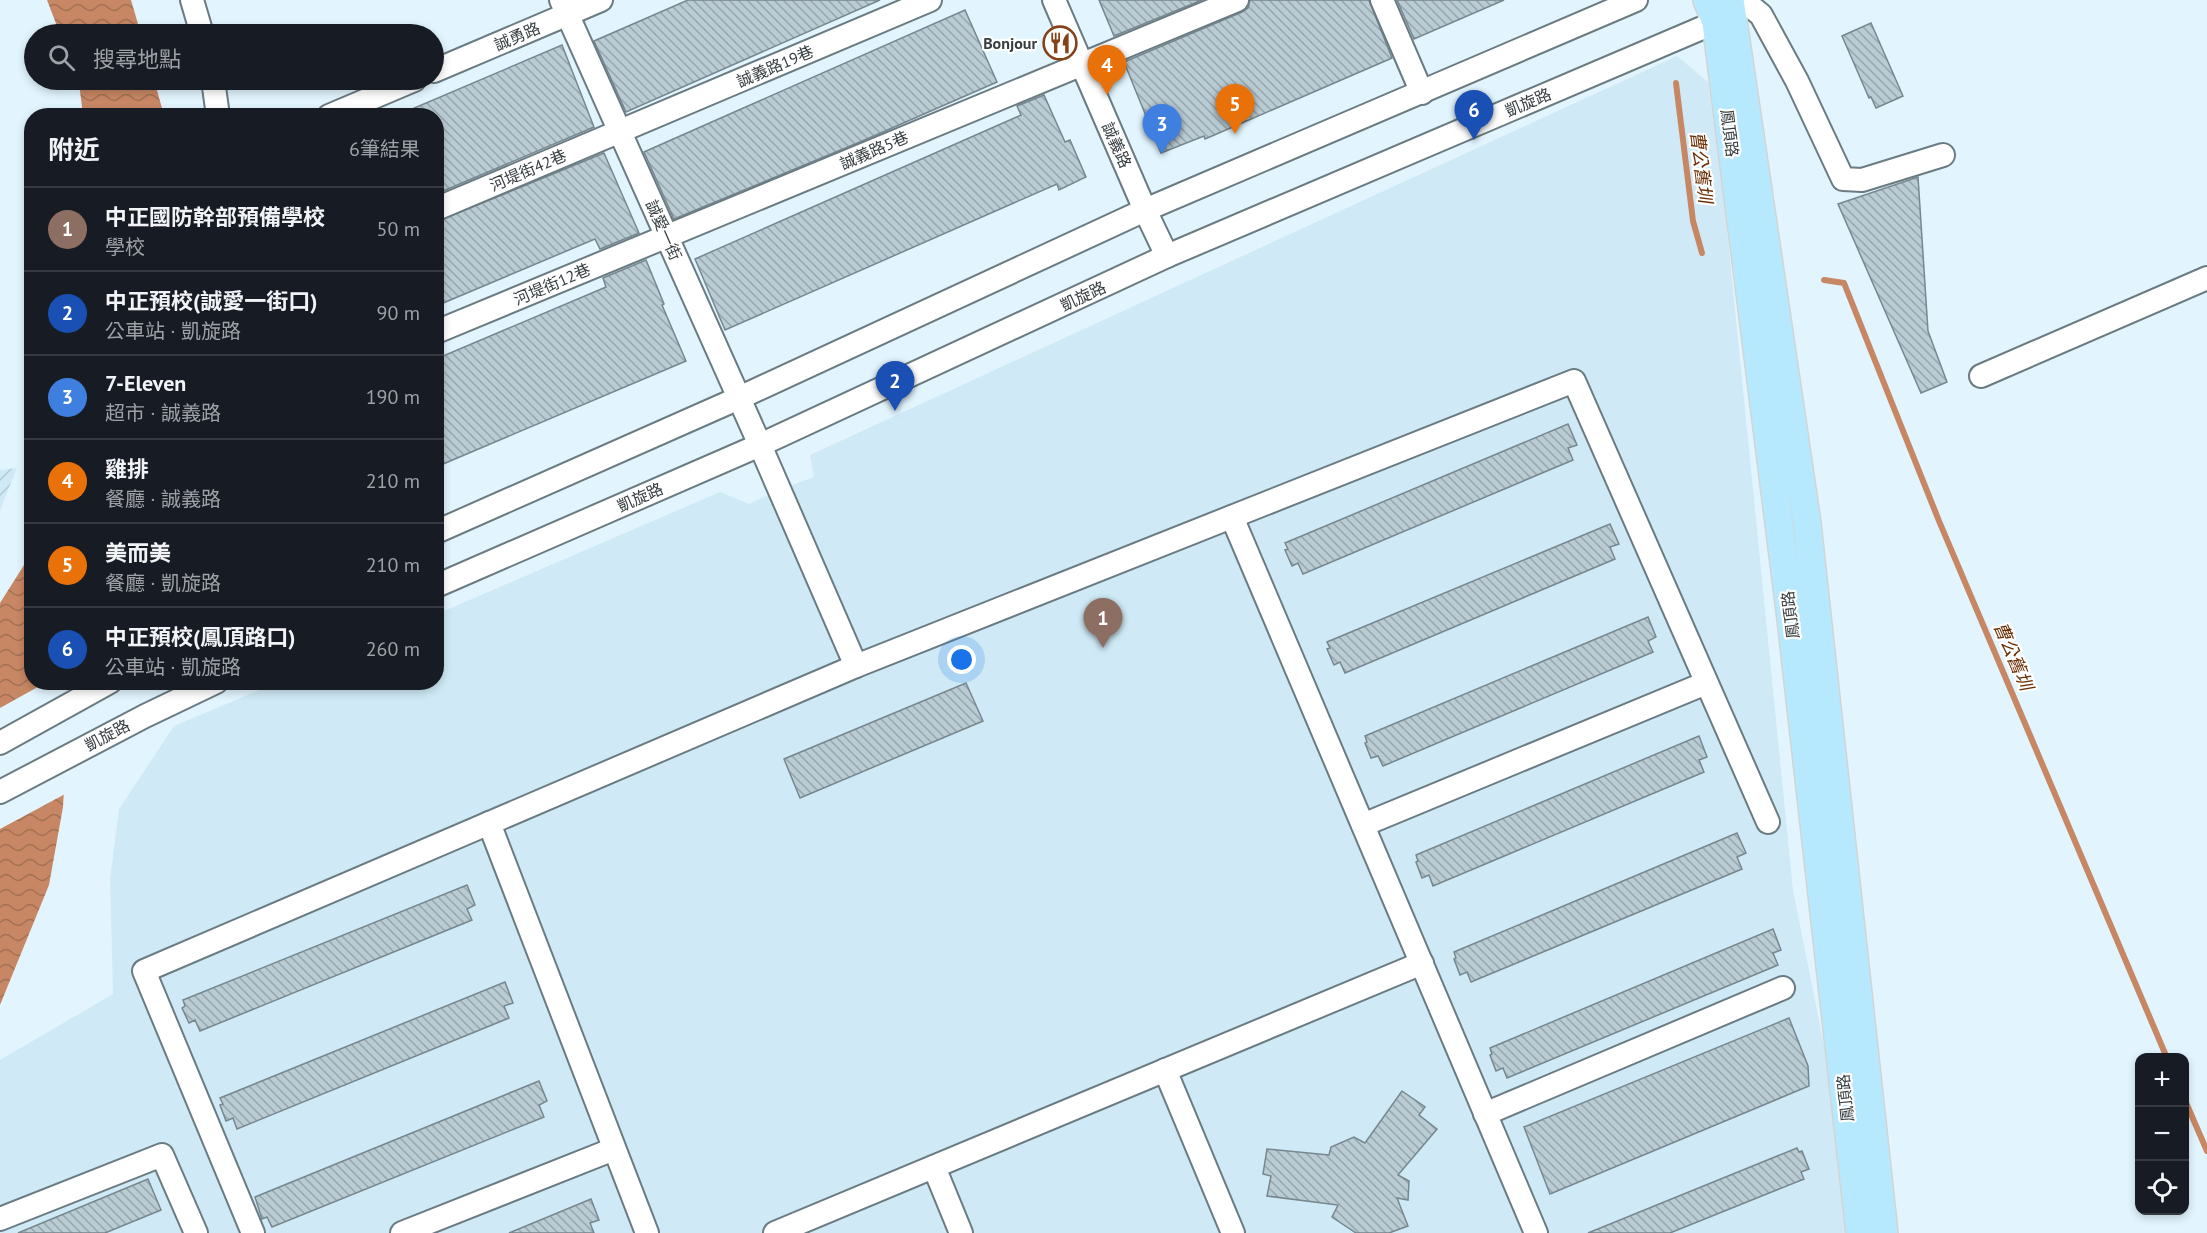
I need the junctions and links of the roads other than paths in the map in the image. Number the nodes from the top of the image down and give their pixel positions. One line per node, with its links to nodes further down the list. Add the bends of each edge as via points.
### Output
1 (192, 0): 10 (street)
2 (601, 0): 8 (street, 誠勇路)
3 (930, 0): 18 (street, 誠義路19巷)
4 (1054, 0): 11 (street, 誠義路)
5 (1237, 0): 11 (street, 誠義路5巷)
6 (1382, 0): 15 (street)
7 (1636, 0): 15 (street)
8 (564, 7): 12 (street, 誠勇路); 18 (street, 誠愛一街)
9 (1726, 8): 19 (street, via 1761,15 1797,81 1842,179 1862,180); 23 (street, 凱旋路); 56 (main road, 鳳頂路); 57 (main road, 鳳頂路, via 1807,523)
10 (199, 24)
11 (1081, 63): 21 (street, 誠義路); 22 (street, 誠義路5巷)
12 (444, 66)
13 (214, 90): 16 (street)
14 (390, 90): 17 (street)
15 (1422, 93): 21 (street)
16 (217, 108)
17 (348, 108)
18 (620, 131): 20 (street, 河堤街42巷); 22 (street, 誠愛一街)
19 (1943, 155)
20 (444, 206)
21 (1145, 210): 23 (street, 誠義路); 27 (street)
22 (667, 236): 25 (street, 河堤街12巷); 27 (street, 誠愛一街)
23 (1167, 256): 28 (street, 凱旋路)
24 (2207, 278): 26 (street)
25 (444, 329)
26 (1981, 376)
27 (740, 398): 28 (street, 誠愛一街); 30 (street)
28 (760, 445): 31 (street, 凱旋路); 32 (street, 誠愛一街)
29 (1232, 517): 32 (street); 33 (street, via 1574,381); 40 (street)
30 (444, 528)
31 (444, 583)
32 (856, 666): 39 (street)
33 (1706, 683): 38 (street); 40 (street)
34 (96, 690): 36 (street)
35 (199, 690): 37 (street, 凱旋路)
36 (0, 743)
37 (0, 792)
38 (1767, 822)
39 (489, 823): 45 (street); 49 (street, via 144,971)
40 (1363, 825): 41 (street)
41 (1422, 963): 43 (street); 44 (street)
42 (1783, 988): 44 (street)
43 (1165, 1070): 46 (street); 54 (street)
44 (1485, 1114): 55 (street)
45 (614, 1149): 50 (street); 51 (street)
46 (934, 1167): 52 (street); 53 (street)
47 (0, 1219): 48 (street, via 162,1155)
48 (196, 1233)
49 (253, 1233)
50 (402, 1233)
51 (647, 1233)
52 (775, 1233)
53 (961, 1233)
54 (1233, 1233)
55 (1536, 1233)
56 (1860, 1233)
57 (1884, 1233)

